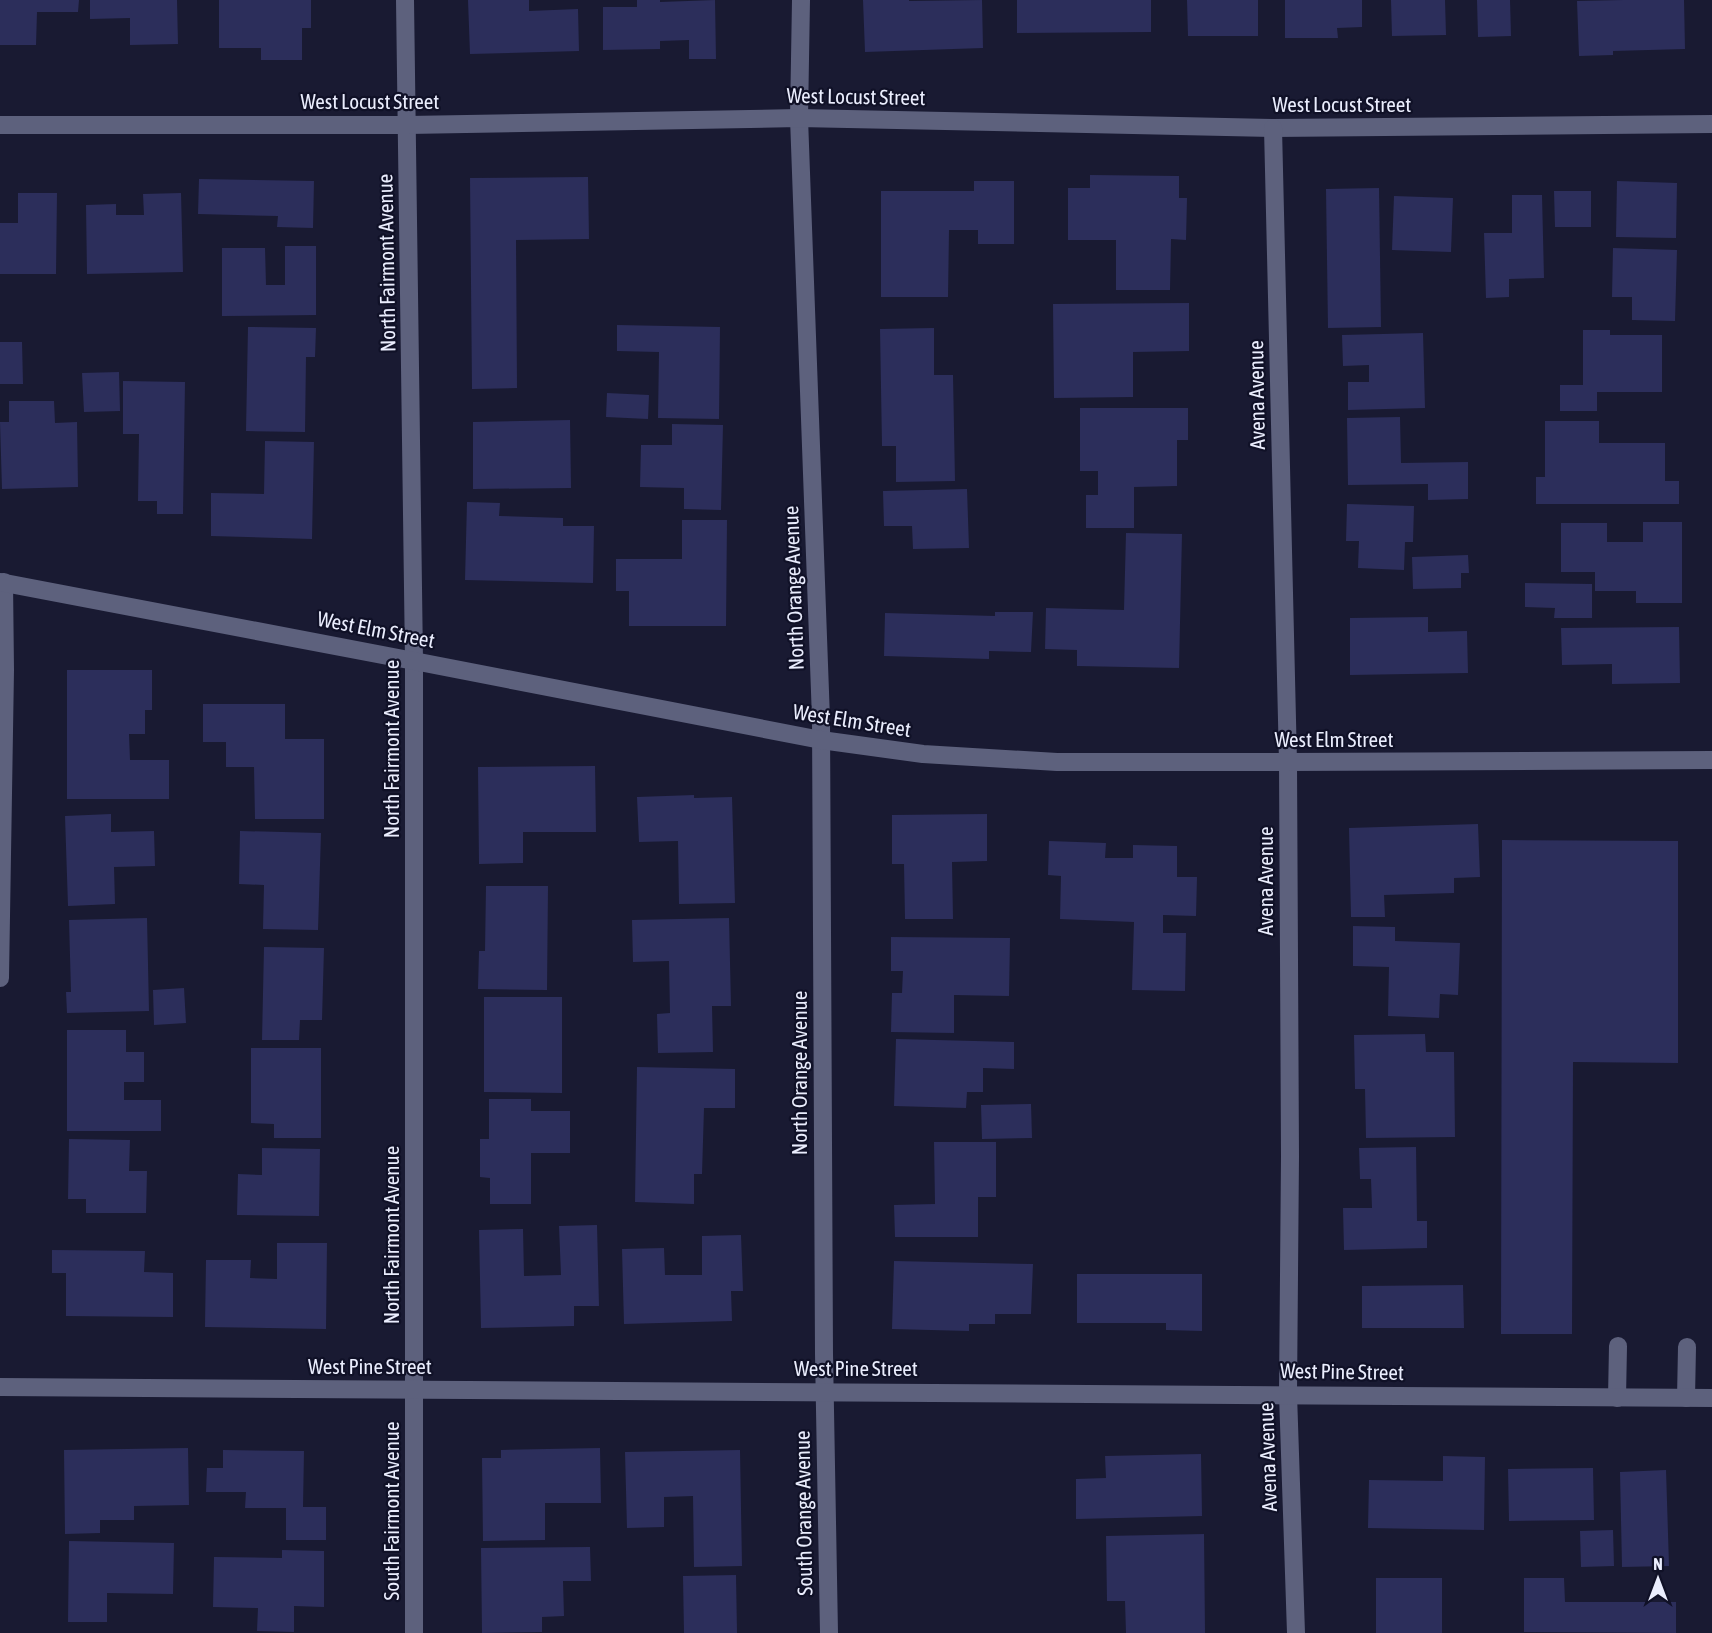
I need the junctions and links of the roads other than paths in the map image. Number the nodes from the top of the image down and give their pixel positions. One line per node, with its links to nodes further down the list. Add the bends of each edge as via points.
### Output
1 (405, 0): 6 (street, North Fairmont Avenue)
2 (801, 0): 3 (street, North Orange Avenue)
3 (799, 118): 6 (street, West Locust Street); 7 (street, West Locust Street); 10 (street, North Orange Avenue)
4 (1712, 124): 7 (street, West Locust Street)
5 (0, 125): 6 (street, West Locust Street)
6 (408, 125): 9 (street, North Fairmont Avenue)
7 (1274, 128): 12 (street, Avena Avenue)
8 (2, 582): 9 (street, West Elm Street); 13 (street, via 5,670)
9 (414, 661): 10 (street, West Elm Street); 17 (street, North Fairmont Avenue)
10 (821, 741): 12 (street, West Elm Street, via 923,754 1057,762); 18 (street, North Orange Avenue)
11 (1712, 760): 12 (street, West Elm Street)
12 (1288, 762): 19 (street, Avena Avenue)
13 (0, 978)
14 (1618, 1346): 20 (street)
15 (1687, 1347): 21 (street)
16 (0, 1387): 17 (street, West Pine Street)
17 (415, 1390): 18 (street, West Pine Street); 23 (street, South Fairmont Avenue)
18 (825, 1391): 19 (street, West Pine Street); 24 (street, South Orange Avenue)
19 (1288, 1394): 20 (street, West Pine Street); 25 (street, Avena Avenue)
20 (1617, 1398): 21 (street, West Pine Street)
21 (1686, 1398): 22 (street, West Pine Street)
22 (1712, 1398)
23 (414, 1633)
24 (829, 1633)
25 (1296, 1633)

